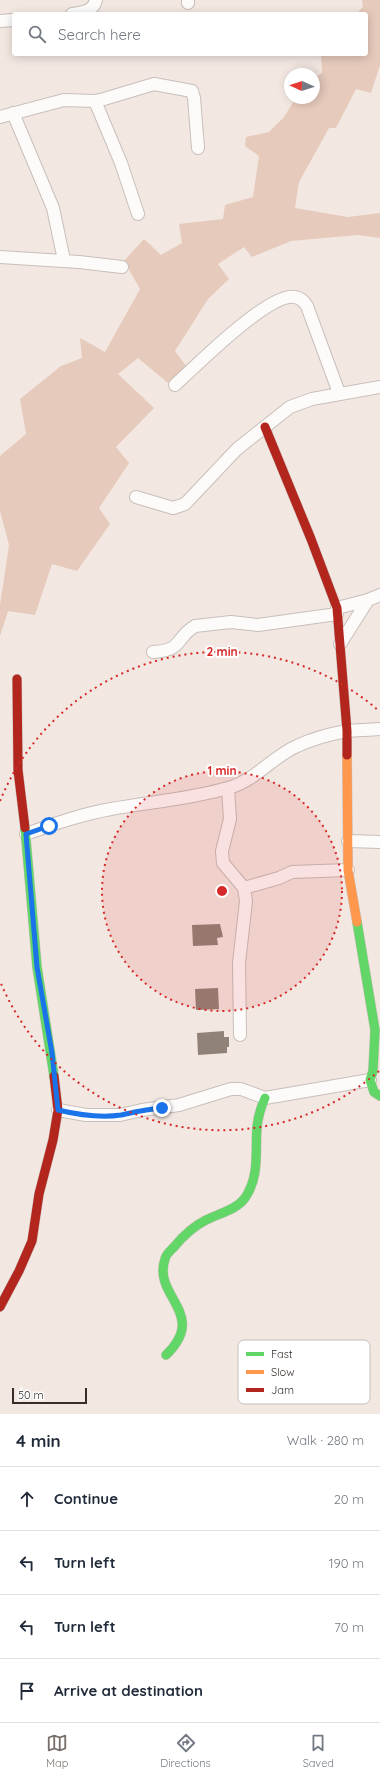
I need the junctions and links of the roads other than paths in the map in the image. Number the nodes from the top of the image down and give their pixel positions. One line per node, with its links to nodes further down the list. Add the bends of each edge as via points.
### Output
1 (96, 0): 2 (street, via 90,10)
2 (85, 12)
3 (12, 20): 4 (street)
4 (0, 21)
5 (95, 101): 6 (street, via 64,100); 8 (street, via 154,84 192,91); 9 (street)
6 (13, 113): 7 (street); 11 (street, via 53,208)
7 (0, 117)
8 (198, 148)
9 (138, 214)
10 (0, 257): 11 (street)
11 (64, 260): 12 (street)
12 (122, 267)
13 (175, 385): 15 (street, via 254,314 273,302 294,296 307,306)
14 (380, 387): 15 (street)
15 (339, 393): 16 (street, via 290,407)
16 (265, 427): 17 (street, via 237,449 185,504 173,508); 20 (street, via 311,539)
17 (136, 497)
18 (380, 595): 19 (street)
19 (368, 600): 20 (street); 21 (street)
20 (337, 611): 21 (street); 22 (street, via 258,624 231,622 195,626 173,649)
21 (340, 644): 25 (street)
22 (153, 652)
23 (16, 679): 27 (street, via 18,770)
24 (380, 728): 25 (street)
25 (347, 731): 26 (street, via 296,746 250,779); 28 (street)
26 (228, 788): 27 (street, via 110,809 72,818); 31 (street, via 230,819 222,851 223,863)
27 (26, 834): 36 (street, via 37,967 52,1053)
28 (348, 841): 29 (street); 30 (street)
29 (380, 842)
30 (348, 870): 31 (street, via 292,872); 33 (street, via 375,1030 373,1071)
31 (244, 888): 32 (street, via 246,901 239,963)
32 (240, 1035)
33 (370, 1080): 34 (street, via 374,1092); 35 (street)
34 (380, 1096)
35 (265, 1098): 36 (street, via 241,1088 179,1105 120,1115 86,1116); 38 (street, via 256,1128 257,1171 245,1199 236,1208 192,1227 165,1258 164,1277 182,1320 182,1333)
36 (58, 1110): 37 (street, via 39,1194 32,1241)
37 (0, 1307)
38 (166, 1355)

